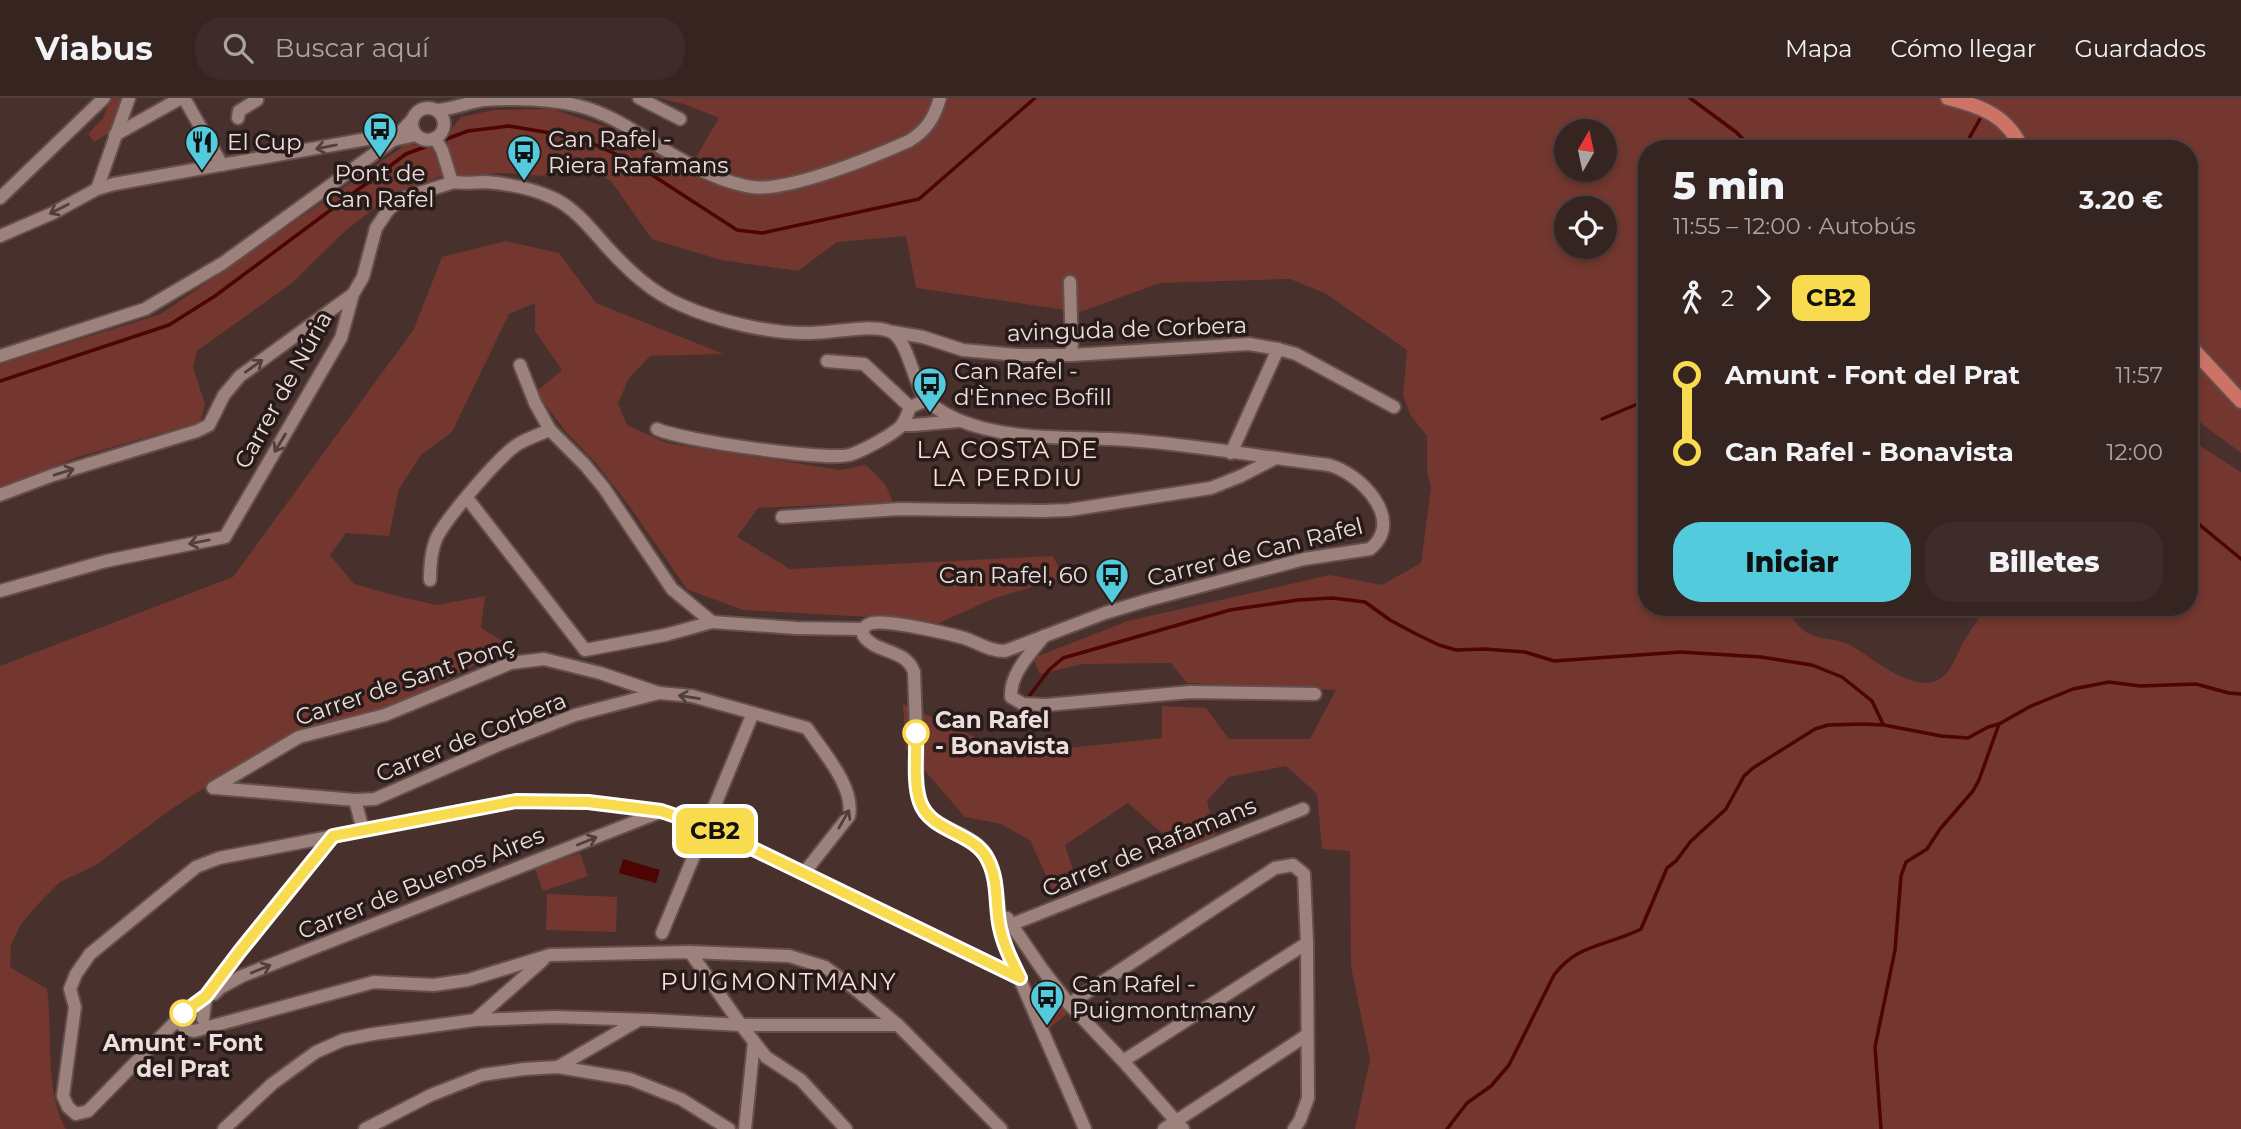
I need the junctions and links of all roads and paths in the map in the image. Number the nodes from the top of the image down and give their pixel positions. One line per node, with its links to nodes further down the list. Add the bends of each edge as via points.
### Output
1 (104, 98): 21 (street)
2 (130, 98): 15 (street)
3 (182, 98): 15 (street); 18 (street)
4 (639, 98): 13 (street)
5 (940, 98): 9 (street, via 930,123 909,141 793,184 767,187 717,177 609,115 580,106 528,98 481,100)
6 (1948, 98): 17 (main road, via 1990,111)
7 (261, 99): 11 (street, via 244,105)
8 (414, 99): 10 (street); 12 (street)
9 (457, 107): 10 (street); 14 (street)
10 (432, 108): 12 (street, via 420,109); 14 (street, via 442,115)
11 (238, 118)
12 (413, 118): 14 (street, via 412,128); 16 (street)
13 (680, 119)
14 (433, 133): 16 (street); 19 (street)
15 (115, 135): 20 (street)
16 (393, 140): 18 (street, one-way to 18, via 378,137); 29 (street, via 223,263 145,309)
17 (2016, 140)
18 (222, 165): 20 (street)
19 (451, 176): 24 (street, Carrer de Núria, via 388,209 376,228 363,277); 25 (street, via 505,184 555,199 577,214 639,279 684,307 786,332)
20 (97, 188): 22 (street, one-way to 22)
21 (0, 198)
22 (0, 236)
23 (1070, 282): 27 (street)
24 (353, 295): 42 (street, one-way to 24, via 197,432 209,425 240,376); 46 (street, Carrer de Núria, one-way to 46, via 341,338 225,537 106,561)
25 (893, 332): 27 (street, avinguda de Corbera, via 990,354); 32 (street)
26 (1278, 349): 27 (street, avinguda de Corbera, via 1249,344); 35 (street, avinguda de Corbera, via 1296,354); 40 (street)
27 (1072, 355)
28 (2198, 355): 33 (main road)
29 (0, 356)
30 (827, 361): 34 (street, via 864,363)
31 (520, 365): 39 (street)
32 (927, 400): 34 (street); 36 (street, Carrer de Can Rafel)
33 (2241, 401)
34 (910, 407): 37 (street)
35 (1394, 407)
36 (960, 421): 37 (street); 40 (street, Carrer de Can Rafel, via 1008,432)
37 (902, 425): 38 (street, via 849,455 712,442)
38 (657, 429)
39 (550, 430): 43 (street, via 517,444); 47 (street, via 604,488 672,589)
40 (1231, 453): 41 (street, Carrer de Can Rafel)
41 (1275, 459): 44 (street, via 1211,488 1069,510 900,509); 49 (street, Carrer de Can Rafel, via 1329,465 1354,476 1379,507 1383,521 1379,543 1370,549 1304,559 1148,600)
42 (0, 495)
43 (467, 498): 45 (street, via 436,539); 50 (street)
44 (782, 517)
45 (429, 580)
46 (0, 591)
47 (712, 622): 48 (street, Carrer de Can Rafel); 50 (street, Carrer de Can Rafel)
48 (863, 629): 49 (street, Carrer de Can Rafel, via 871,623 899,626 966,639 994,651); 63 (street, via 870,643 912,665 921,804 931,818 982,849 991,865)
49 (1045, 636): 53 (street, via 1011,685 1011,697 1023,704 1190,691)
50 (585, 650): 51 (street)
51 (600, 673): 52 (street, Carrer de Sant Ponç); 55 (street, Carrer de Sant Ponç, via 544,659 511,663 385,715 299,737)
52 (659, 693): 54 (street, one-way to 52, via 692,696); 56 (street, Carrer de Corbera, via 575,715 375,799)
53 (1315, 694)
54 (753, 713): 59 (street); 62 (street, one-way to 54, via 849,816 848,790 807,728)
55 (214, 788): 56 (street, Carrer de Corbera)
56 (355, 800): 60 (street)
57 (1303, 809): 64 (street, Carrer de Rafamans)
58 (661, 811): 59 (street); 60 (street, via 588,802 516,801); 71 (street, Carrer de Buenos Aires, one-way to 58, via 220,988 243,976)
59 (706, 826): 62 (street); 65 (street)
60 (363, 830): 61 (street)
61 (333, 836): 71 (street, via 240,951); 71 (street, via 219,858 196,867 90,954 70,989 75,1007 63,1096 68,1107 76,1114 88,1111 165,1034)
62 (804, 873): 69 (street)
63 (997, 895): 64 (street); 69 (street, via 1000,928)
64 (1010, 925): 70 (street)
65 (662, 933)
66 (1307, 943): 70 (street, via 1304,874 1293,865 1275,868); 76 (street); 78 (street)
67 (691, 952): 68 (street); 74 (street, via 789,956 825,967); 75 (street)
68 (547, 956): 71 (street, via 457,982 374,982 220,1024); 72 (street)
69 (1020, 978): 87 (street)
70 (1069, 1004): 78 (street)
71 (197, 1015)
72 (475, 1020): 73 (street); 81 (street, via 334,1044 272,1084)
73 (640, 1020): 75 (street); 79 (street)
74 (898, 1024): 75 (street); 86 (street)
75 (741, 1026): 77 (street)
76 (1307, 1035): 80 (street); 89 (street, via 1308,1098)
77 (754, 1042): 84 (street); 85 (street, via 766,1057 801,1080)
78 (1123, 1061): 80 (street)
79 (558, 1067): 82 (street, via 482,1075); 83 (street, via 630,1079 681,1100)
80 (1180, 1125): 88 (street)
81 (224, 1129)
82 (365, 1129)
83 (729, 1129)
84 (745, 1129)
85 (846, 1129)
86 (1001, 1129)
87 (1085, 1129)
88 (1164, 1129)
89 (1294, 1129)

